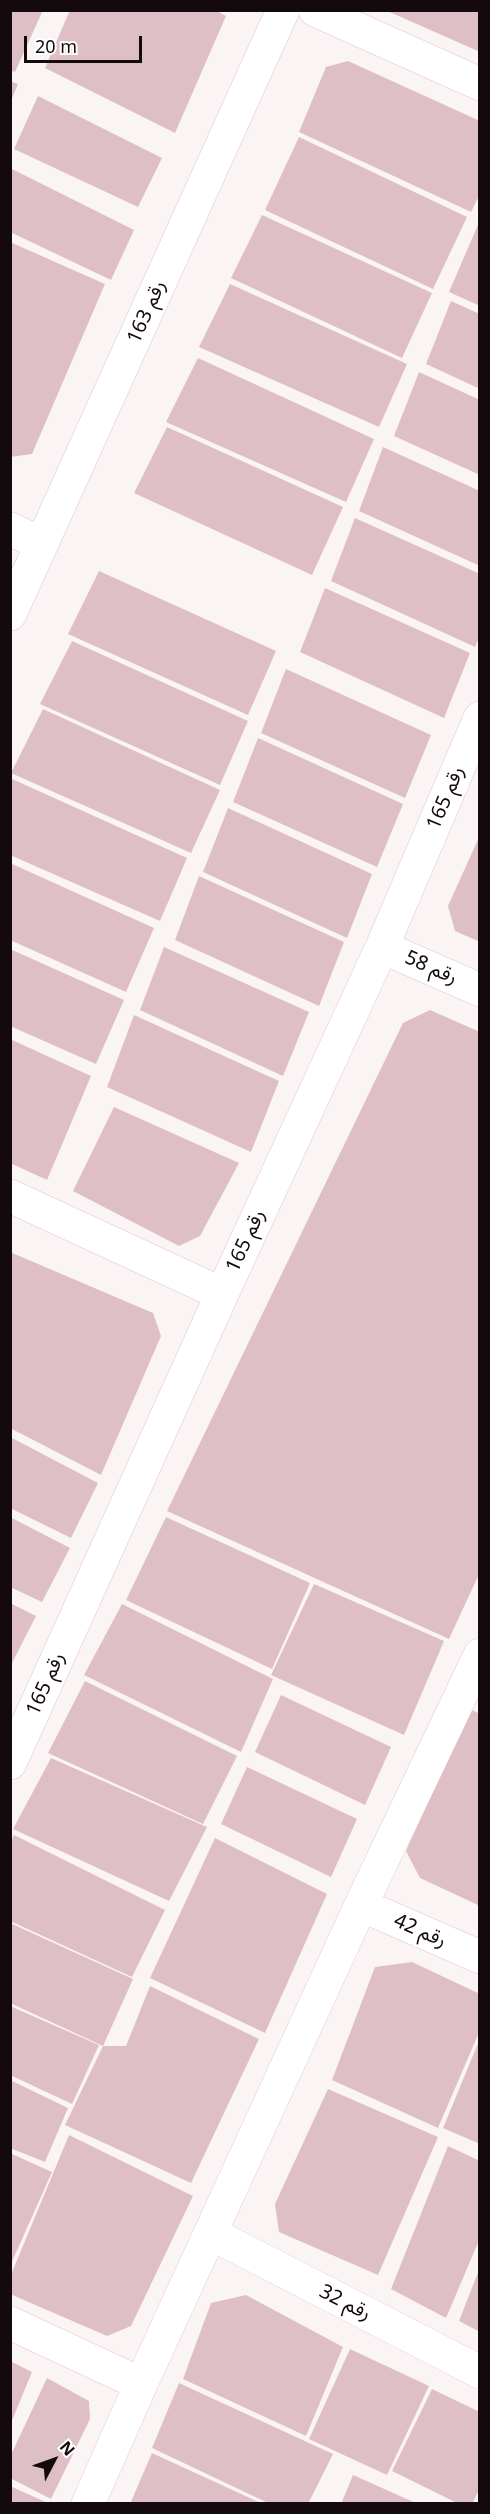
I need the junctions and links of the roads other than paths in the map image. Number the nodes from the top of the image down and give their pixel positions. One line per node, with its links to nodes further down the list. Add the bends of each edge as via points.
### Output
1 (283, 10): 5 (street, رقم 163)
2 (315, 10): 3 (street)
3 (480, 84)
4 (10, 529): 5 (street)
5 (42, 544): 6 (street, رقم 163)
6 (10, 614)
7 (480, 718): 8 (street, رقم 165)
8 (382, 947): 9 (street, رقم 58); 11 (street, رقم 165)
9 (480, 990)
10 (10, 1196): 11 (street)
11 (222, 1294): 13 (street, رقم 165)
12 (480, 1655): 14 (street)
13 (10, 1763)
14 (362, 1905): 15 (street, رقم 42); 16 (street)
15 (480, 1957)
16 (210, 2233): 18 (street, رقم 32); 19 (street)
17 (10, 2323): 19 (street)
18 (480, 2372)
19 (141, 2384): 20 (street)
20 (88, 2504)

